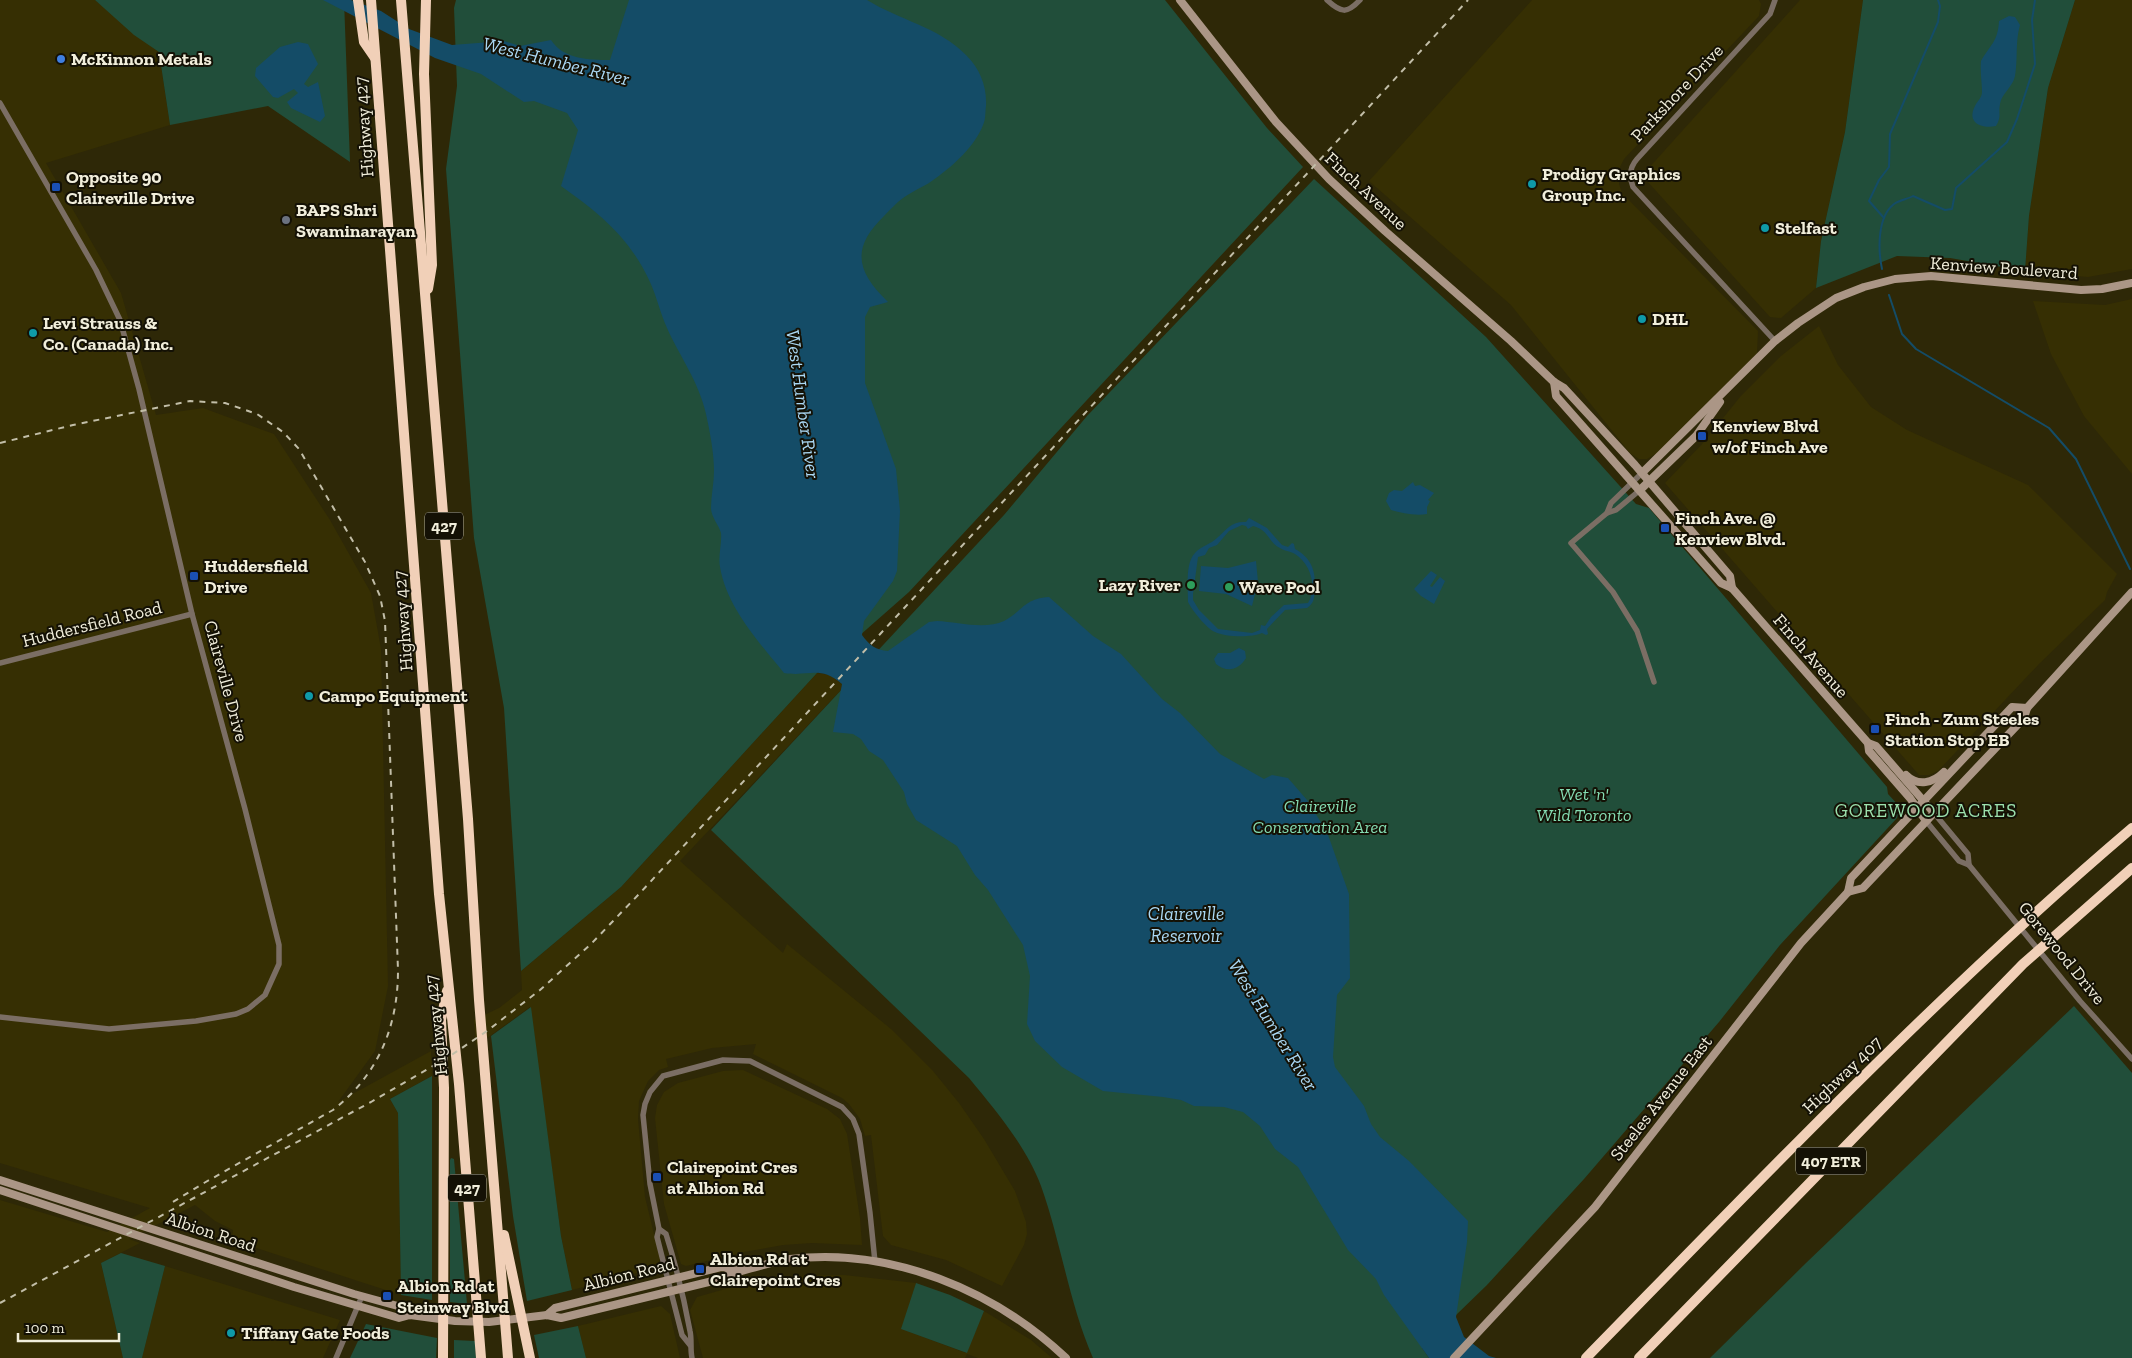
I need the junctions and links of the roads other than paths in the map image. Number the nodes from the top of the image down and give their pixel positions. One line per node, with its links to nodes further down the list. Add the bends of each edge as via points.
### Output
1 (358, 0): 9 (highway, via 364,42)
2 (371, 0): 9 (highway, Highway 427 / 427)
3 (401, 0): 12 (highway, 427)
4 (1180, 0): 14 (main road, Finch Avenue, via 1271,116 1317,166 1367,215)
5 (1327, 0): 6 (street, via 1343,11)
6 (1360, 0)
7 (1775, 0): 13 (street, Parkshore Drive, via 1770,14 1637,159 1630,174 1633,188)
8 (426, 2): 12 (highway, via 424,74 432,265)
9 (376, 59): 37 (highway, Highway 427 / 427)
10 (0, 103): 23 (street, Claireville Drive, via 96,270 120,320)
11 (2132, 283): 13 (main road, Kenview Boulevard, via 2081,290 1931,276 1895,279 1836,298)
12 (425, 305): 42 (highway, 427)
13 (1775, 341): 15 (main road, Kenview Boulevard)
14 (1554, 382): 16 (main road, Finch Avenue, via 1564,388); 17 (main road, Finch Avenue, via 1556,396)
15 (1729, 388): 16 (main road, Kenview Boulevard); 18 (main road, Kenview Boulevard, via 1696,436)
16 (1642, 473): 17 (street); 18 (main road, Finch Avenue)
17 (1633, 482): 19 (main road, Finch Avenue); 20 (street, via 1611,503)
18 (1649, 482): 19 (main road, Kenview Boulevard); 21 (main road, Finch Avenue, via 1730,576)
19 (1640, 490): 20 (street, via 1616,510); 21 (main road, Finch Avenue, via 1721,583)
20 (1607, 513): 25 (street, via 1571,544 1614,592 1637,631)
21 (1732, 588): 27 (main road, Finch Avenue)
22 (2132, 592): 26 (main road, Steeles Avenue East)
23 (192, 614): 24 (street, Huddersfield Road); 38 (street, Claireville Drive, via 279,945 279,964 272,984 265,995 248,1009 196,1021 109,1029)
24 (0, 663)
25 (1654, 682)
26 (2027, 708): 28 (main road, Steeles Avenue East, via 2012,707); 31 (main road, Steeles Avenue East, via 2024,718)
27 (1872, 745): 28 (main road, via 1881,749 1910,780 1919,782 1935,780 1952,762); 29 (main road, Finch Avenue); 30 (main road, Finch Avenue, via 1869,751)
28 (1963, 758): 29 (main road, Steeles Avenue East)
29 (1923, 800): 30 (main road, Steeles Avenue East); 31 (main road, Finch Avenue)
30 (1916, 808): 32 (main road, Finch Avenue); 36 (main road, Steeles Avenue East, via 1850,878)
31 (1934, 814): 32 (main road, Steeles Avenue East); 34 (street, Gorewood Drive, via 1968,854)
32 (1926, 821): 34 (street, Gorewood Drive, via 1959,860); 36 (main road, Steeles Avenue East, via 1863,888)
33 (2132, 828): 63 (highway, Highway 407 / 407 ETR, via 2034,914 1846,1092)
34 (1969, 865): 39 (street, Gorewood Drive, via 2080,1001)
35 (2132, 868): 64 (highway, 407 ETR, via 2024,964)
36 (1848, 892): 62 (main road, Steeles Avenue East, via 1801,943 1594,1207)
37 (448, 983): 55 (highway, Highway 427 / 427); 59 (highway, via 441,1020 444,1088)
38 (0, 1017)
39 (2132, 1059)
40 (0, 1180): 50 (main road, Albion Road)
41 (0, 1190): 51 (main road, Albion Road)
42 (496, 1205): 56 (highway, 427); 57 (highway)
43 (659, 1229): 44 (street, via 650,1184 643,1115 650,1092 658,1081 670,1074 723,1060 750,1061 835,1103 853,1119 859,1134); 46 (street, via 666,1234); 47 (street, via 657,1236)
44 (875, 1262): 45 (main road, Albion Road, via 789,1259); 61 (main road, Albion Road, via 935,1277 968,1291 1010,1314)
45 (751, 1269): 46 (main road, Albion Road, via 720,1267); 48 (main road, Albion Road)
46 (679, 1277): 47 (main road, Albion Road); 48 (street)
47 (669, 1280): 49 (street); 53 (main road, Albion Road, via 555,1308)
48 (681, 1288): 49 (main road, Albion Road); 54 (street, via 691,1334)
49 (672, 1291): 53 (main road, Albion Road, via 561,1318); 54 (street, via 682,1335)
50 (362, 1296): 51 (street); 52 (main road, Albion Road, via 405,1308)
51 (358, 1307): 52 (main road, Albion Road, via 399,1318); 58 (street)
52 (410, 1315): 53 (main road, Albion Road, via 489,1322)
53 (547, 1315)
54 (690, 1346): 60 (street)
55 (481, 1353)
56 (508, 1355)
57 (529, 1355)
58 (336, 1358)
59 (442, 1358)
60 (692, 1358)
61 (1066, 1358)
62 (1454, 1358)
63 (1586, 1358)
64 (1639, 1358)

